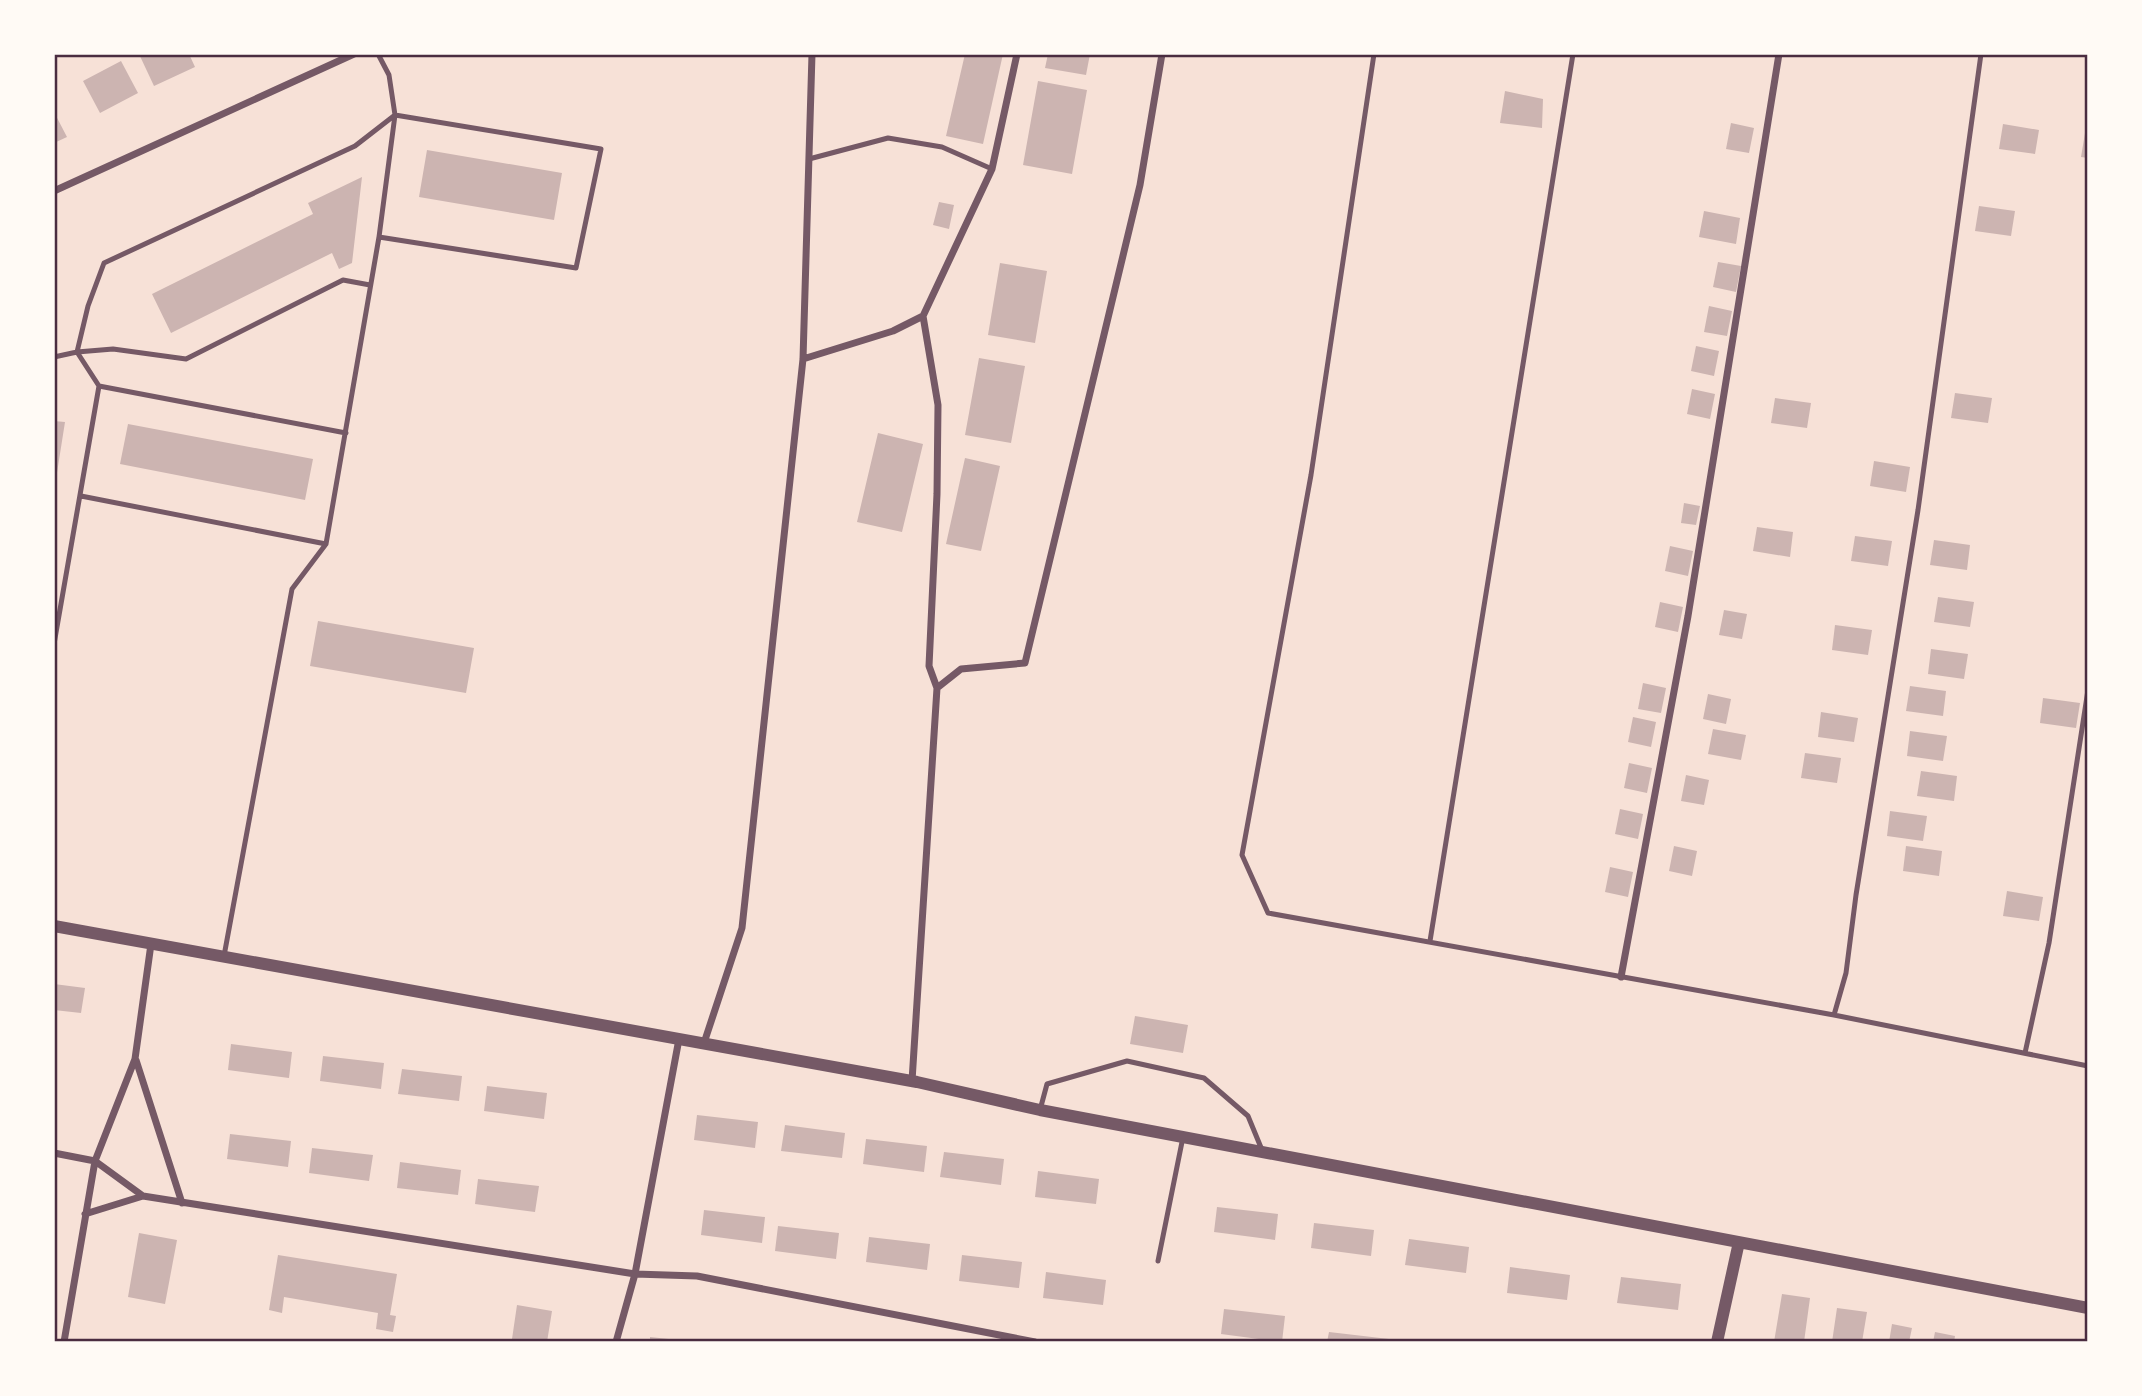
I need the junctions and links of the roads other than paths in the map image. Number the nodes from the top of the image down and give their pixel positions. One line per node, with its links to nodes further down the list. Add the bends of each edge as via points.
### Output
1 (354, 54): 13 (street)
2 (378, 54): 10 (lane, via 389,75)
3 (812, 54): 11 (street)
4 (1017, 54): 12 (street)
5 (1161, 54): 25 (street, via 1140,185 1025,663 961,669)
6 (1374, 54): 28 (lane, via 1311,475 1242,855 1268,913)
7 (1573, 54): 28 (lane)
8 (1779, 54): 31 (street, via 1688,616)
9 (1981, 54): 32 (lane, via 1918,510 1846,973)
10 (395, 115): 14 (lane); 14 (lane, via 601,149 576,268); 17 (lane, via 355,146 104,263)
11 (809, 159): 12 (lane, via 888,138 942,147); 19 (street)
12 (992, 169): 16 (street)
13 (54, 191)
14 (379, 237): 15 (lane)
15 (370, 285): 17 (lane, via 343,280 186,359 113,349); 21 (lane)
16 (923, 316): 19 (street, via 893,331); 25 (street, via 938,405 929,666)
17 (77, 352): 18 (lane); 20 (lane)
18 (54, 357)
19 (803, 359): 34 (street, via 742,928)
20 (99, 386): 21 (lane); 22 (lane)
21 (346, 433): 23 (lane)
22 (81, 496): 23 (lane); 24 (lane)
23 (326, 544): 30 (lane, via 292,589)
24 (54, 644)
25 (937, 688): 38 (street)
26 (2088, 690): 35 (lane, via 2049,943)
27 (54, 926): 29 (street)
28 (1430, 941): 31 (lane)
29 (151, 944): 30 (street); 36 (street)
30 (223, 956): 33 (street)
31 (1621, 977): 32 (lane)
32 (1834, 1015): 35 (lane)
33 (680, 1039): 34 (street); 49 (street)
34 (704, 1043): 38 (street)
35 (2025, 1053): 37 (lane)
36 (135, 1059): 43 (street); 45 (street)
37 (2088, 1066)
38 (912, 1081): 39 (street)
39 (1040, 1110): 40 (street); 41 (lane, via 1047,1084 1127,1061 1204,1078 1248,1116)
40 (1183, 1136): 41 (street); 48 (lane)
41 (1262, 1150): 47 (street)
42 (54, 1153): 43 (street)
43 (94, 1161): 44 (street); 46 (street)
44 (144, 1196): 45 (street); 46 (street)
45 (182, 1203): 49 (street)
46 (85, 1214): 51 (street)
47 (1739, 1242): 50 (street); 54 (street)
48 (1158, 1261)
49 (635, 1274): 52 (street); 53 (street, via 697,1276)
50 (2088, 1308)
51 (64, 1342)
52 (616, 1342)
53 (1035, 1342)
54 (1717, 1342)

